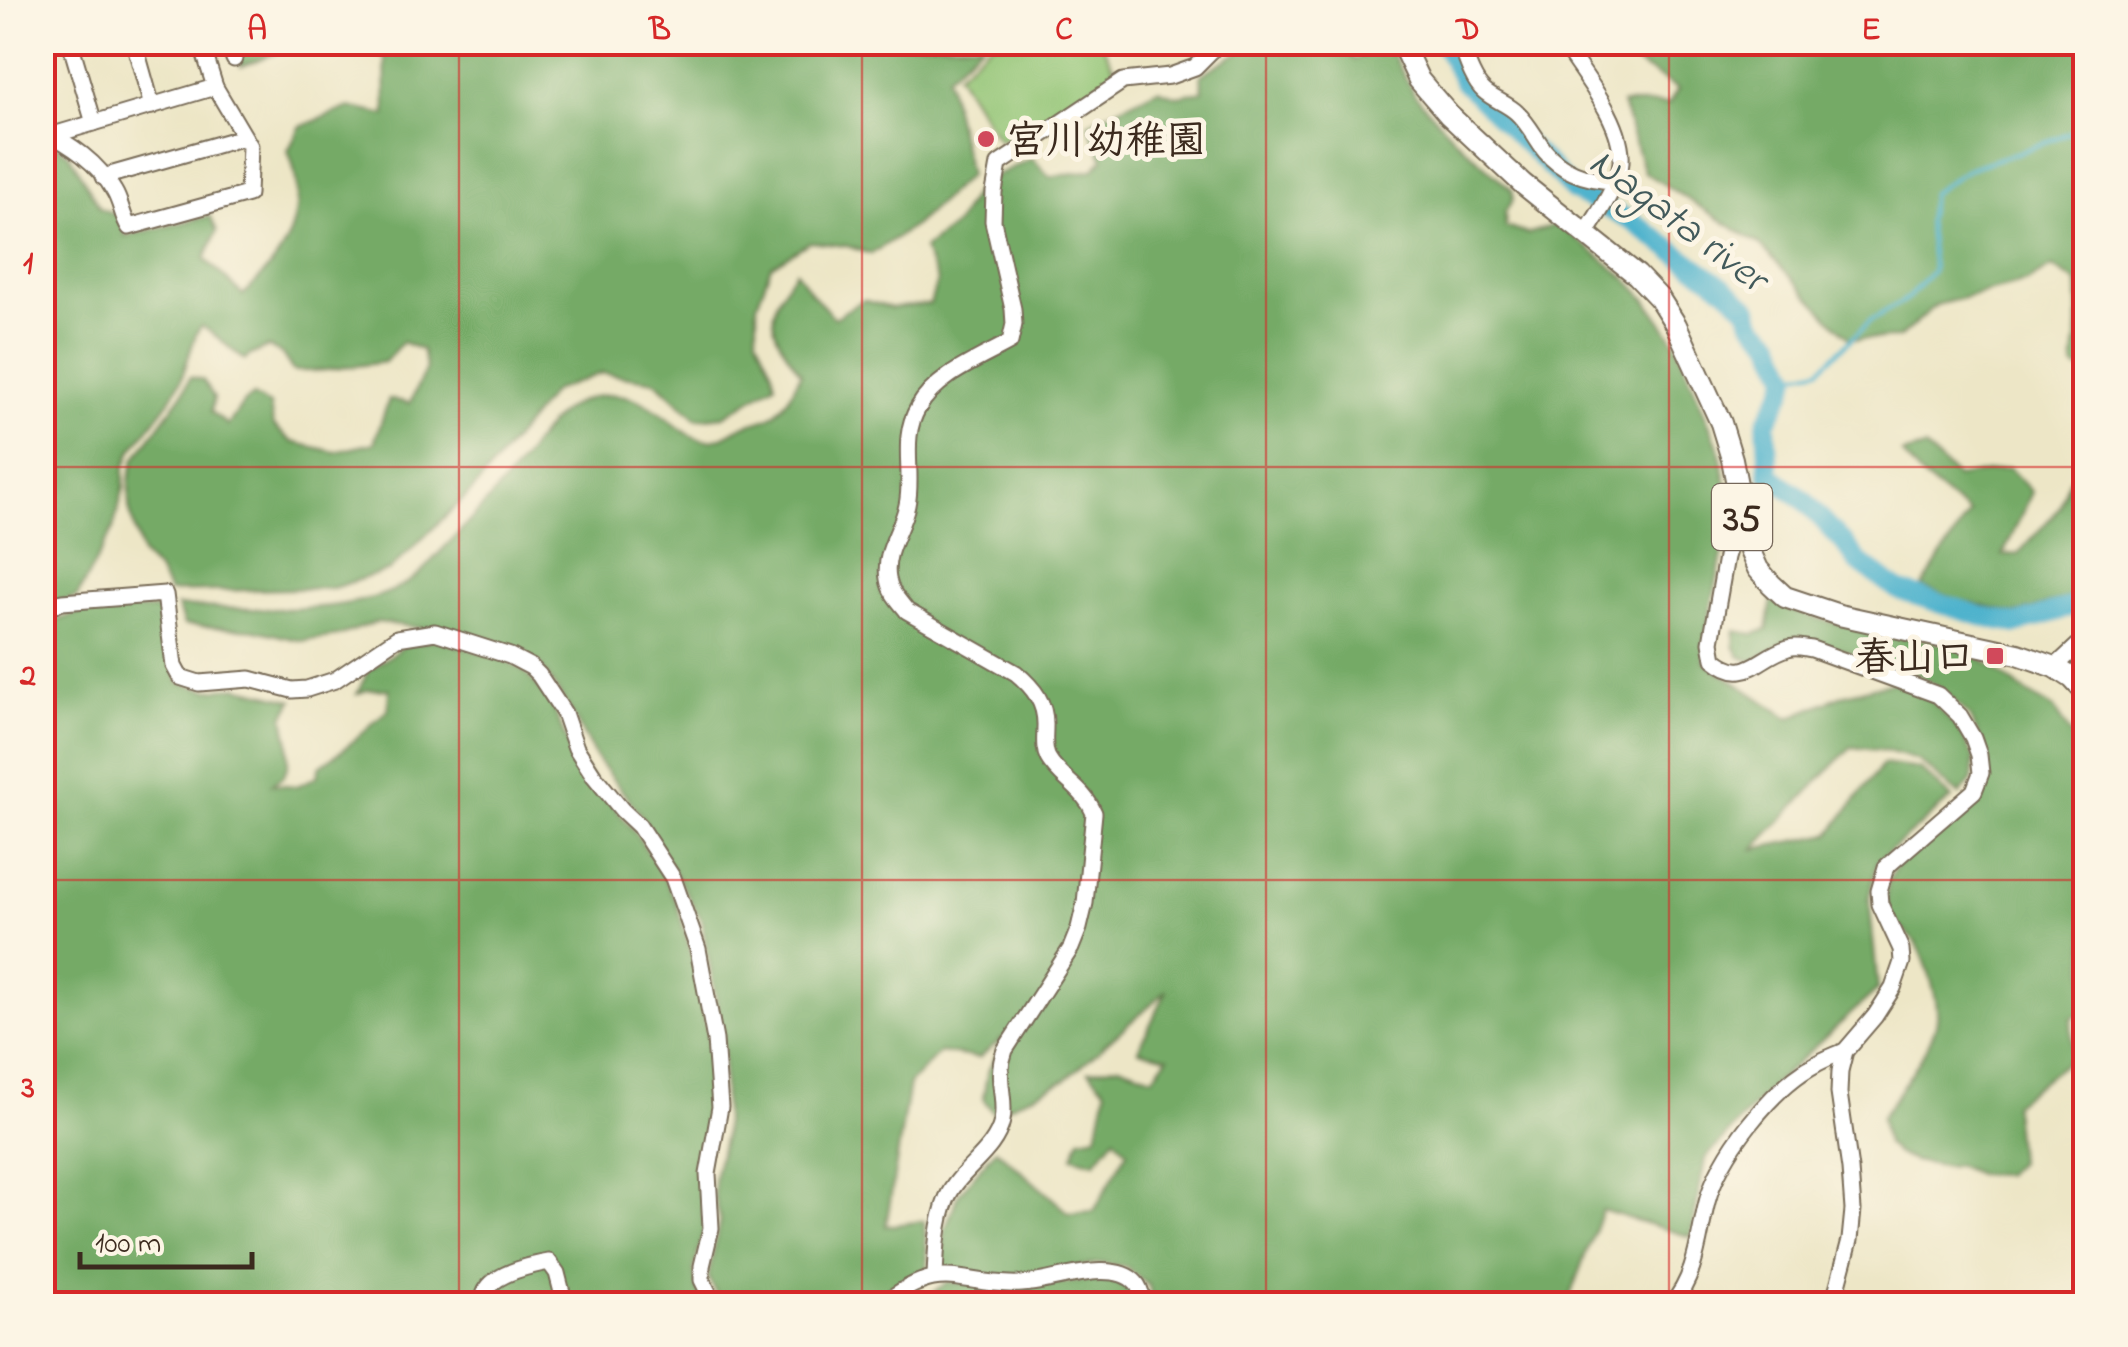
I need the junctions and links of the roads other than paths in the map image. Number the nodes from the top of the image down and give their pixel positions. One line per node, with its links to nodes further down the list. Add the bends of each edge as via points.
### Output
1 (70, 42): 10 (street)
2 (134, 42): 9 (street)
3 (200, 42): 8 (street)
4 (1220, 42): 22 (street, via 1195,68 1123,81 999,164 992,221 1013,309 1010,342 932,388 907,440 910,491 887,562 896,599 1032,686 1042,702 1049,761 1094,812 1079,928 1005,1050 1002,1121 948,1197)
5 (1401, 42): 15 (main road, 35, via 1419,80 1449,115 1523,184)
6 (1460, 42): 14 (street, via 1482,90 1514,110 1563,168)
7 (1562, 42): 14 (street, via 1616,129 1621,166)
8 (215, 86): 9 (street); 12 (street)
9 (152, 106): 10 (street)
10 (94, 123): 11 (street)
11 (48, 133): 13 (street, via 79,151)
12 (244, 137): 13 (street); 13 (street, via 250,146 248,194 129,227)
13 (103, 177)
14 (1612, 185): 15 (street)
15 (1590, 227): 16 (main road, 35, via 1676,325 1726,436)
16 (1741, 511): 19 (main road, 35, via 1758,569 1786,597); 21 (street, via 1726,557 1714,658 1739,672 1792,646 1920,688 1960,716 1979,755 1974,791 1886,867 1880,904 1902,962 1893,988)
17 (42, 610): 25 (street, via 62,602 165,594 174,666 199,683 250,679 307,689 335,680 398,638 435,632 532,667 564,713 594,776 672,878 698,949 716,1040 720,1107 708,1174 712,1228 702,1266)
18 (2086, 638): 19 (street)
19 (2055, 668): 20 (main road, 35)
20 (2086, 694)
21 (1845, 1052): 28 (street, via 1798,1076 1735,1142 1713,1181 1689,1278); 29 (street, via 1838,1093 1853,1210)
22 (935, 1276): 26 (street); 27 (street, via 1027,1284 1106,1271 1137,1283)
23 (481, 1304): 24 (street, via 493,1282 549,1262)
24 (565, 1304)
25 (714, 1304)
26 (882, 1304)
27 (1144, 1304)
28 (1672, 1304)
29 (1832, 1304)

